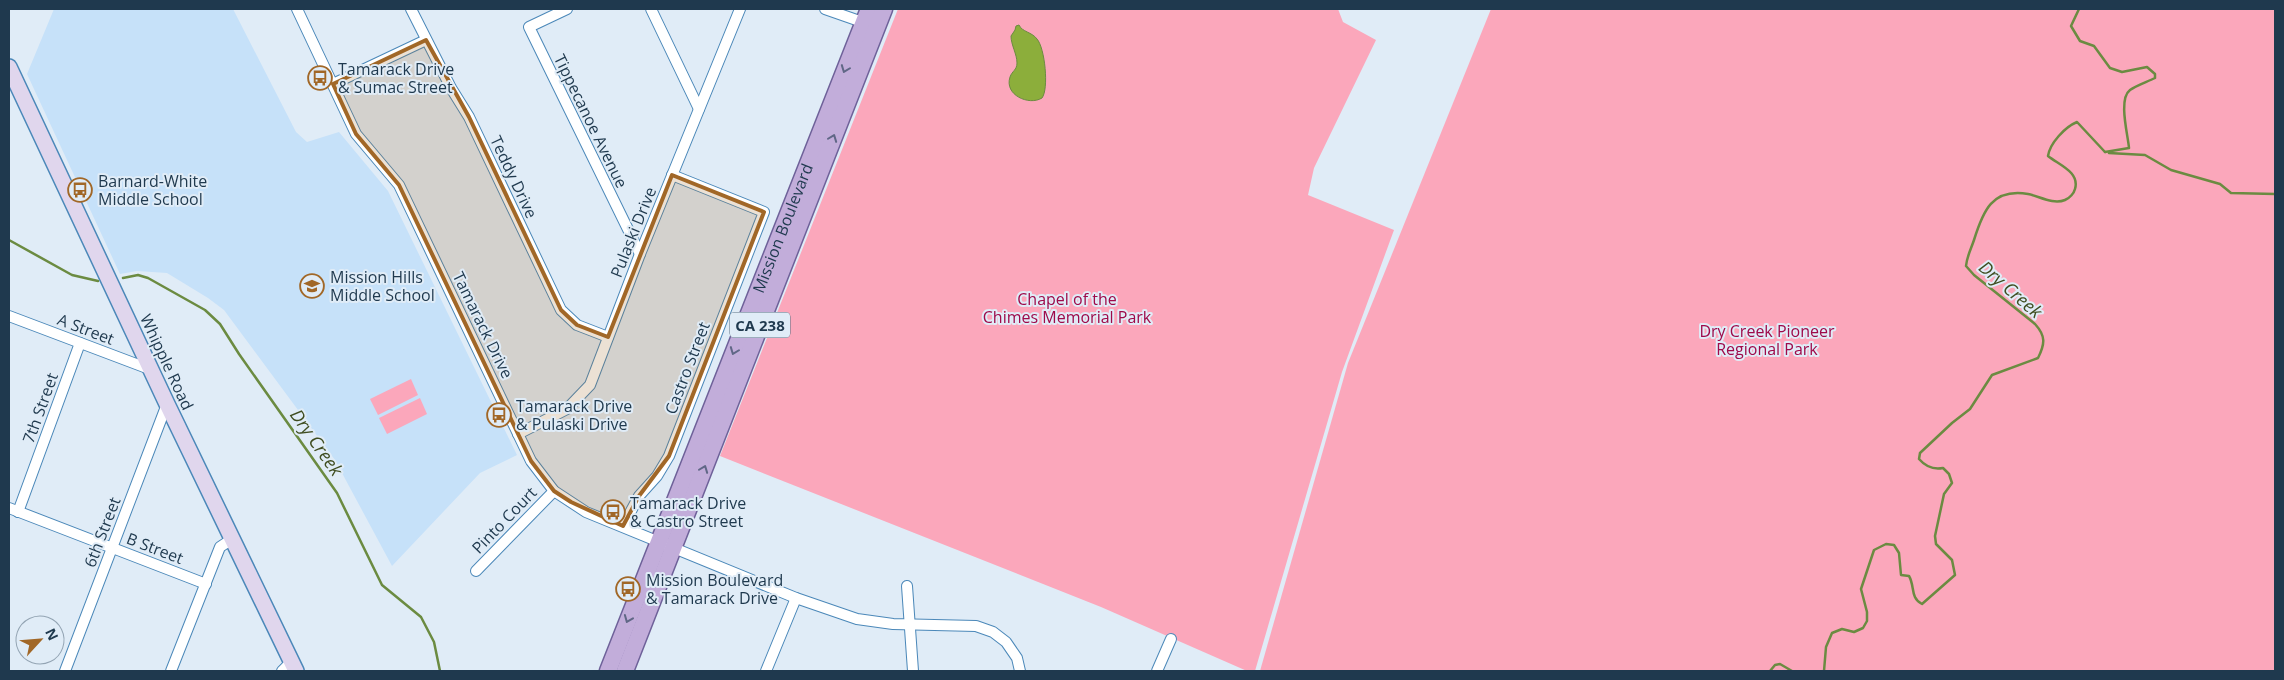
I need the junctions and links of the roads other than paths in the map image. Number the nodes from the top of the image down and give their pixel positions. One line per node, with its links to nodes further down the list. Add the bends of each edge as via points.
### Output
1 (297, 9): 11 (street, Tamarack Drive)
2 (411, 9): 9 (street, Teddy Drive)
3 (567, 9): 14 (street, Tippecanoe Avenue, via 529,27)
4 (651, 9): 12 (street)
5 (740, 9): 12 (street, Pulaski Drive)
6 (825, 9): 8 (street)
7 (884, 9): 8 (main road, Mission Boulevard / CA 238)
8 (870, 19): 25 (main road, Mission Boulevard / CA 238)
9 (426, 40): 11 (street); 16 (street, Teddy Drive, via 477,134 561,310 577,325)
10 (9, 67): 18 (main road, Whipple Road)
11 (333, 84): 20 (street, Tamarack Drive, via 356,134 399,185)
12 (699, 109): 13 (street, Pulaski Drive)
13 (672, 175): 14 (street, Pulaski Drive); 23 (street, Castro Street, via 764,212 669,456 639,496)
14 (640, 254): 16 (street, Pulaski Drive)
15 (9, 316): 17 (street, A Street)
16 (608, 337): 20 (street, Pulaski Drive, via 590,384 576,401 567,409)
17 (80, 343): 18 (street, A Street); 22 (street, 7th Street)
18 (153, 370): 19 (main road, Whipple Road)
19 (167, 404): 24 (main road, Whipple Road); 26 (street, 6th Street)
20 (518, 434): 21 (street, Tamarack Drive, via 531,461)
21 (554, 490): 23 (street, Tamarack Drive, via 586,512); 27 (street, Pinto Court)
22 (13, 510): 26 (street, B Street)
23 (623, 526): 25 (street, Tamarack Drive)
24 (232, 539): 28 (street, via 220,547); 33 (main road, Whipple Road)
25 (666, 544): 30 (street, Tamarack Drive); 36 (main road, Mission Boulevard / CA 238, one-way to 36); 37 (main road, Mission Boulevard / CA 238)
26 (112, 548): 28 (street, B Street); 34 (street, 6th Street)
27 (476, 571)
28 (206, 584): 35 (street)
29 (906, 586): 31 (street)
30 (796, 598): 31 (street, Tamarack Drive, via 857,619); 38 (street)
31 (908, 625): 39 (street); 40 (street, Tamarack Drive, via 976,626 993,632 1006,642)
32 (1171, 639): 41 (street)
33 (290, 668)
34 (65, 671)
35 (171, 671)
36 (608, 671)
37 (625, 671)
38 (766, 671)
39 (913, 671)
40 (1020, 671)
41 (1157, 671)

